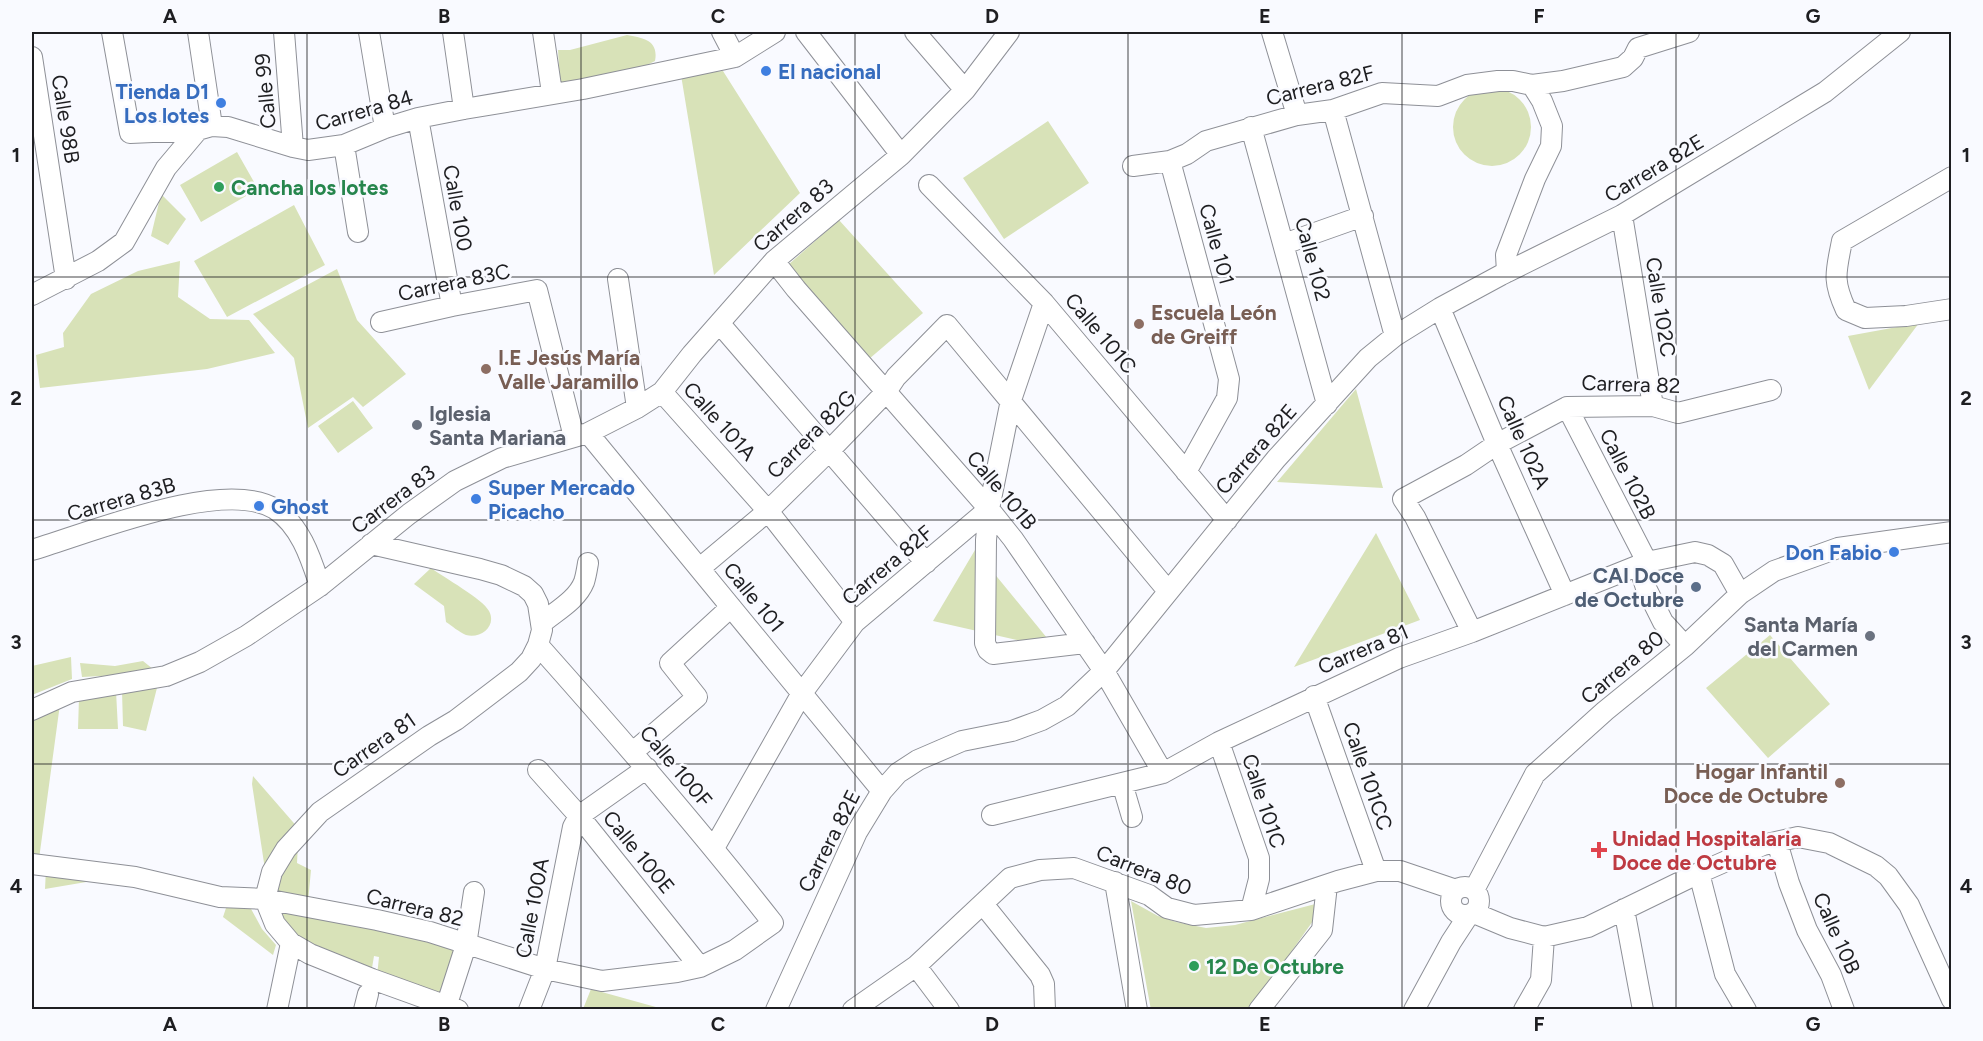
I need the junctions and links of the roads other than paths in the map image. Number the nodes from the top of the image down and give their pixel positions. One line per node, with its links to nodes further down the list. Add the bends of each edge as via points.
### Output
1 (112, 32): 25 (street, Carrera 84, via 130,133)
2 (198, 32): 25 (street)
3 (284, 32): 28 (street, Calle 99)
4 (369, 32): 26 (street)
5 (453, 32): 20 (street)
6 (543, 32): 19 (street)
7 (722, 32): 16 (street)
8 (775, 32): 16 (street, Carrera 84)
9 (806, 32): 29 (street)
10 (915, 32): 18 (street)
11 (1009, 32): 18 (street, Carrera 83)
12 (1272, 32): 22 (street)
13 (1689, 32): 17 (street, Carrera 82F, via 1638,48 1623,67)
14 (1892, 32): 34 (street, Carrera 82E, via 1825,92)
15 (32, 57): 40 (street, Calle 98B)
16 (735, 57): 19 (street, Carrera 84)
17 (1532, 85): 21 (street, Carrera 82F, via 1498,81 1467,85 1438,96 1382,93); 39 (street, via 1552,126 1551,146 1506,255)
18 (965, 90): 29 (street, Carrera 83)
19 (552, 93): 20 (street, Carrera 84)
20 (464, 108): 23 (street, Carrera 84)
21 (1334, 110): 22 (street, Carrera 82F); 35 (street)
22 (1297, 115): 24 (street, Carrera 82F)
23 (418, 118): 26 (street, Carrera 84); 45 (street, Calle 100)
24 (1251, 127): 30 (street, Carrera 82F, via 1206,141); 37 (street, Calle 102)
25 (205, 128): 28 (street, Carrera 84, via 228,127); 40 (street, via 166,168 124,242)
26 (385, 128): 27 (street, Carrera 84)
27 (344, 145): 28 (street, Carrera 84, via 308,150); 36 (street)
28 (294, 147)
29 (901, 155): 38 (street, Carrera 83)
30 (1170, 161): 31 (street, Carrera 82F); 62 (street, Calle 101, via 1229,379 1227,398)
31 (1133, 166)
32 (1952, 177): 47 (street, via 1842,241 1836,275 1837,290 1846,310 1864,318)
33 (929, 185): 44 (street, Calle 101C)
34 (1622, 215): 39 (street, Carrera 82E); 57 (street, Calle 102C)
35 (1363, 216): 37 (street); 50 (street)
36 (358, 232)
37 (1284, 244): 55 (street, Calle 102)
38 (774, 261): 49 (street, Carrera 83); 53 (street, Calle 101B)
39 (1507, 272): 46 (street, Carrera 82E)
40 (66, 279): 43 (street)
41 (618, 279): 58 (street)
42 (537, 290): 45 (street, Carrera 83C); 59 (street, Calle 101)
43 (32, 295)
44 (1044, 303): 54 (street); 62 (street, Calle 101C)
45 (452, 306): 48 (street, Carrera 83C)
46 (1440, 308): 50 (street, Carrera 82E); 60 (street, Calle 102A)
47 (1952, 309)
48 (381, 322)
49 (720, 324): 52 (street, Carrera 83); 61 (street)
50 (1395, 336): 55 (street, Carrera 82E, via 1368,358)
51 (1771, 390): 57 (street, Carrera 82, via 1678,413)
52 (662, 392): 58 (street, Carrera 83); 64 (street, Calle 101A)
53 (886, 392): 54 (street, Carrera 82G, via 947,325); 61 (street, Carrera 82G); 63 (street, Calle 101B)
54 (1011, 400): 63 (street); 74 (street)
55 (1327, 404): 65 (street, Carrera 82E)
56 (1567, 406): 57 (street, Carrera 82); 60 (street, Carrera 82); 71 (street, Calle 102B)
57 (1653, 406)
58 (637, 408): 59 (street, Carrera 83)
59 (581, 435): 67 (street, Carrera 83, via 502,458 455,481); 72 (street, Calle 101)
60 (1497, 444): 76 (street, Calle 102A); 80 (street, Carrera 82, via 1403,499)
61 (830, 450): 64 (street, Carrera 82G); 70 (street)
62 (1186, 472): 65 (street, Calle 101C)
63 (989, 509): 70 (street, Carrera 82F); 81 (street, Calle 101B); 81 (street, via 985,643 988,650 993,654)
64 (768, 511): 72 (street, Carrera 82G); 78 (street, Calle 101A)
65 (1227, 520): 74 (street, Carrera 82E)
66 (1952, 532): 75 (street, Carrera 80, via 1838,548 1774,571)
67 (371, 544): 73 (street, Carrera 83); 79 (street, Carrera 81, via 501,575 533,594)
68 (32, 550): 73 (street, Carrera 83B, via 143,513 222,500 251,501 274,509 293,528 311,557)
69 (588, 563): 79 (street, via 580,590)
70 (926, 563): 78 (street, Carrera 82F)
71 (1643, 564): 75 (street, Carrera 81, via 1695,552 1708,555 1723,564); 76 (street, Carrera 81); 83 (street, Calle 102B, via 1646,588 1663,622)
72 (700, 568): 77 (street, Calle 101)
73 (320, 586): 87 (street, Carrera 83, via 200,662 166,676 72,692)
74 (1168, 591): 84 (street, Carrera 82E)
75 (1740, 594): 83 (street, Carrera 80)
76 (1566, 595): 80 (street, Carrera 81)
77 (731, 608): 85 (street, Calle 101); 89 (street, via 670,663 697,696)
78 (855, 622): 85 (street, Carrera 82F)
79 (542, 623): 82 (street, Carrera 81)
80 (1472, 632): 86 (street, Carrera 81, via 1399,658)
81 (1085, 643): 84 (street, Calle 101B)
82 (538, 645): 89 (street, Calle 100F); 106 (street, Carrera 81, via 519,672 456,720 320,812 286,849 272,872)
83 (1684, 646): 107 (street, Carrera 80, via 1535,774)
84 (1104, 671): 92 (street, Calle 101B); 94 (street, Carrera 82E, via 1066,705 1042,720 1012,731 962,741 918,760)
85 (802, 693): 94 (street, Calle 101); 99 (street, Carrera 82F)
86 (1314, 696): 88 (street, Carrera 81); 101 (street, Calle 101CC)
87 (32, 710)
88 (1219, 742): 92 (street, Carrera 81); 110 (street, Calle 101C, via 1259,858 1259,879)
89 (633, 752): 90 (street, Calle 100F)
90 (647, 768): 96 (street); 99 (street, Calle 100F)
91 (538, 770): 96 (street, Calle 100E)
92 (1163, 773): 93 (street, Carrera 81)
93 (1122, 783): 95 (street, Carrera 81); 97 (street)
94 (882, 790): 122 (street, Carrera 82E, via 856,832)
95 (992, 815)
96 (579, 816): 116 (street, Calle 100E); 117 (street, Calle 100A, via 573,826)
97 (1132, 817)
98 (1777, 842): 102 (street); 118 (street, via 1798,837 1829,843 1888,876 1909,905); 132 (street, Calle 10B, via 1807,930)
99 (714, 848): 111 (street, Calle 100F)
100 (32, 864): 106 (street, Carrera 82, via 135,877 220,897)
101 (1376, 871): 104 (street, Carrera 80); 107 (street, Carrera 80, via 1400,871)
102 (1699, 873): 109 (street); 131 (street, via 1725,974)
103 (1115, 882): 108 (street, Carrera 80, via 1074,868 1040,870 1010,878); 110 (street, Carrera 80, via 1149,895 1167,908 1194,915); 126 (street)
104 (1327, 885): 110 (street, Carrera 80); 127 (street, via 1322,930)
105 (474, 892): 114 (street)
106 (265, 899): 113 (street, via 274,924); 114 (street, Carrera 82, via 430,932)
107 (1467, 899): 112 (street, via 1510,928); 128 (street, via 1451,942)
108 (983, 904): 115 (street, Carrera 80); 125 (street, via 1040,975)
109 (1624, 909): 112 (street, via 1588,927); 130 (street)
110 (1251, 910)
111 (773, 923): 116 (street, Carrera 82, via 735,950)
112 (1544, 937): 129 (street, via 1541,980)
113 (291, 943): 119 (street, via 310,954); 120 (street)
114 (466, 945): 117 (street, Carrera 82); 119 (street)
115 (916, 966): 123 (street, Carrera 80); 124 (street)
116 (700, 967): 117 (street, Carrera 82, via 602,981)
117 (545, 969): 121 (street, Calle 100A)
118 (1952, 1000)
119 (452, 1008)
120 (277, 1010)
121 (530, 1010)
122 (776, 1010)
123 (853, 1010)
124 (949, 1010)
125 (1045, 1010)
126 (1137, 1010)
127 (1259, 1010)
128 (1414, 1010)
129 (1524, 1010)
130 (1643, 1010)
131 (1746, 1010)
132 (1844, 1010)

